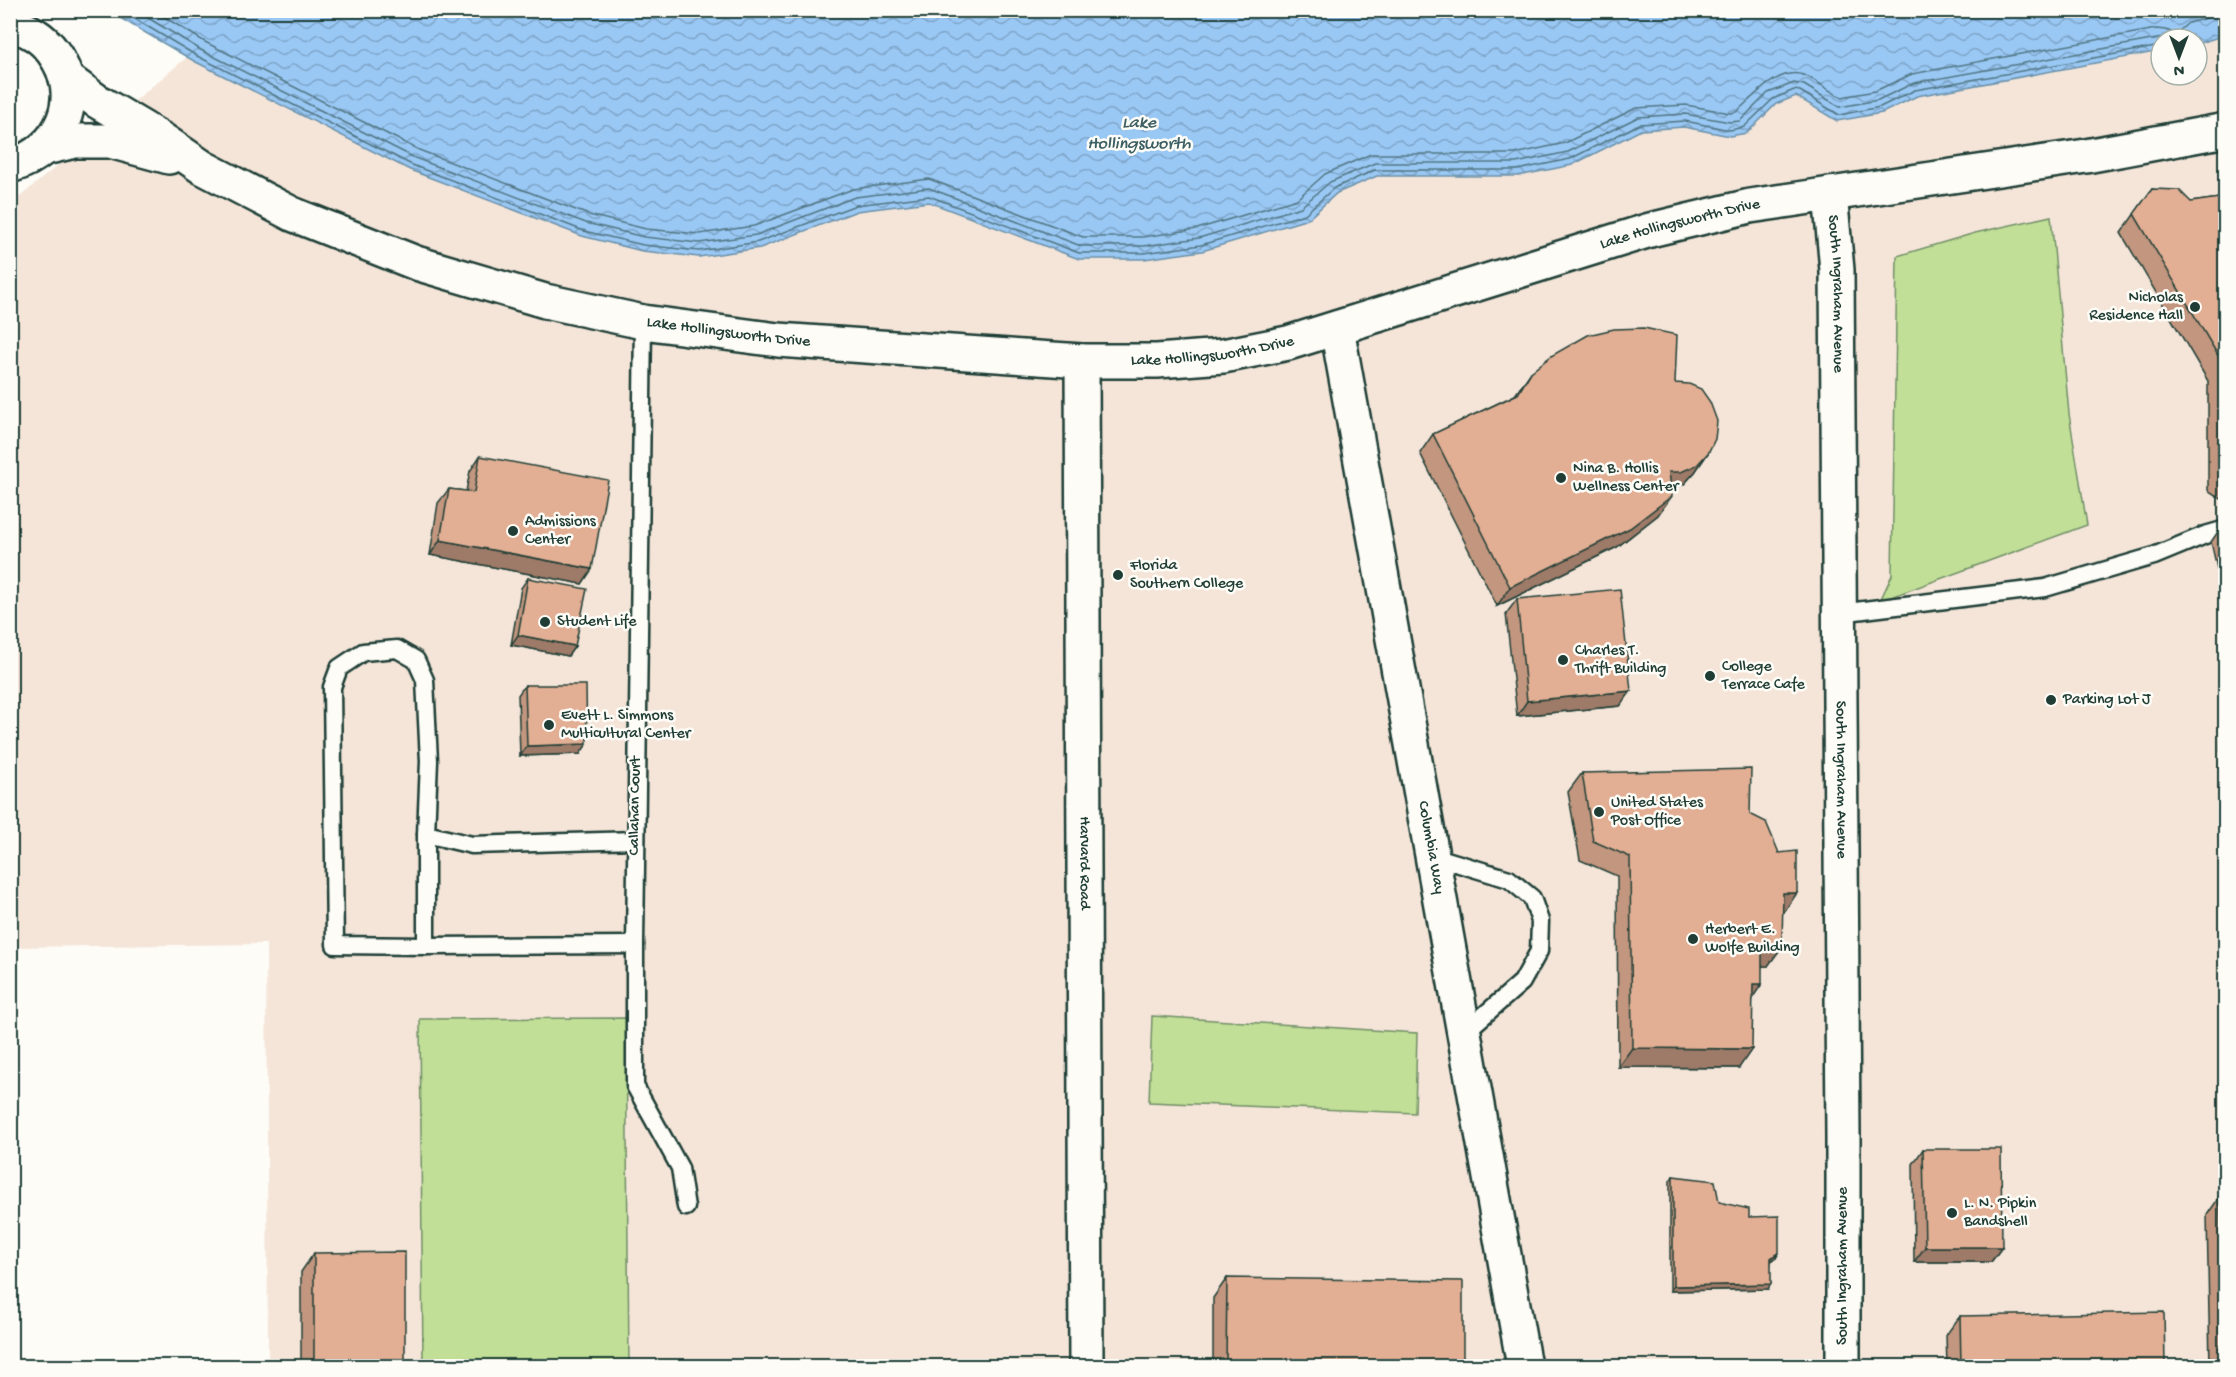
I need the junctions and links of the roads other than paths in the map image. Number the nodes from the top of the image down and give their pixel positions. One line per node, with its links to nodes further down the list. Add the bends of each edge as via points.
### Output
1 (10, 25): 2 (street, via 34,34 48,46)
2 (67, 79): 4 (street, via 65,116); 6 (street, Lake Hollingsworth Drive)
3 (2223, 133): 7 (street, Lake Hollingsworth Drive)
4 (45, 148): 5 (street); 6 (street, Lake Hollingsworth Drive, via 75,141 110,141)
5 (11, 166)
6 (202, 167): 8 (street, Lake Hollingsworth Drive, via 292,214 416,263 545,301)
7 (1830, 195): 9 (street, Lake Hollingsworth Drive, via 1750,206 1650,231); 12 (street, South Ingraham Avenue, via 1837,270)
8 (642, 322): 10 (street, Lake Hollingsworth Drive, via 778,340); 14 (lane, Callahan Court)
9 (1337, 328): 10 (street, Lake Hollingsworth Drive, via 1223,356 1157,362); 15 (street, Columbia Way)
10 (1082, 362): 20 (street, Harvard Road)
11 (2226, 529): 12 (lane, via 2154,556 2045,588)
12 (1839, 613): 22 (street, South Ingraham Avenue)
13 (426, 834): 14 (lane, via 472,845); 17 (lane); 17 (lane, via 429,761 425,680 416,660 397,650 363,652 339,668 332,687 335,945)
14 (636, 840): 16 (lane, Callahan Court)
15 (1433, 856): 18 (street, Columbia Way); 18 (lane, via 1509,879 1532,898 1540,921 1539,951 1522,982)
16 (635, 945): 17 (lane); 19 (lane, Callahan Court, via 635,1086 680,1168)
17 (426, 946)
18 (1465, 1032): 21 (street, Columbia Way)
19 (686, 1207)
20 (1086, 1366)
21 (1524, 1366)
22 (1843, 1366)

